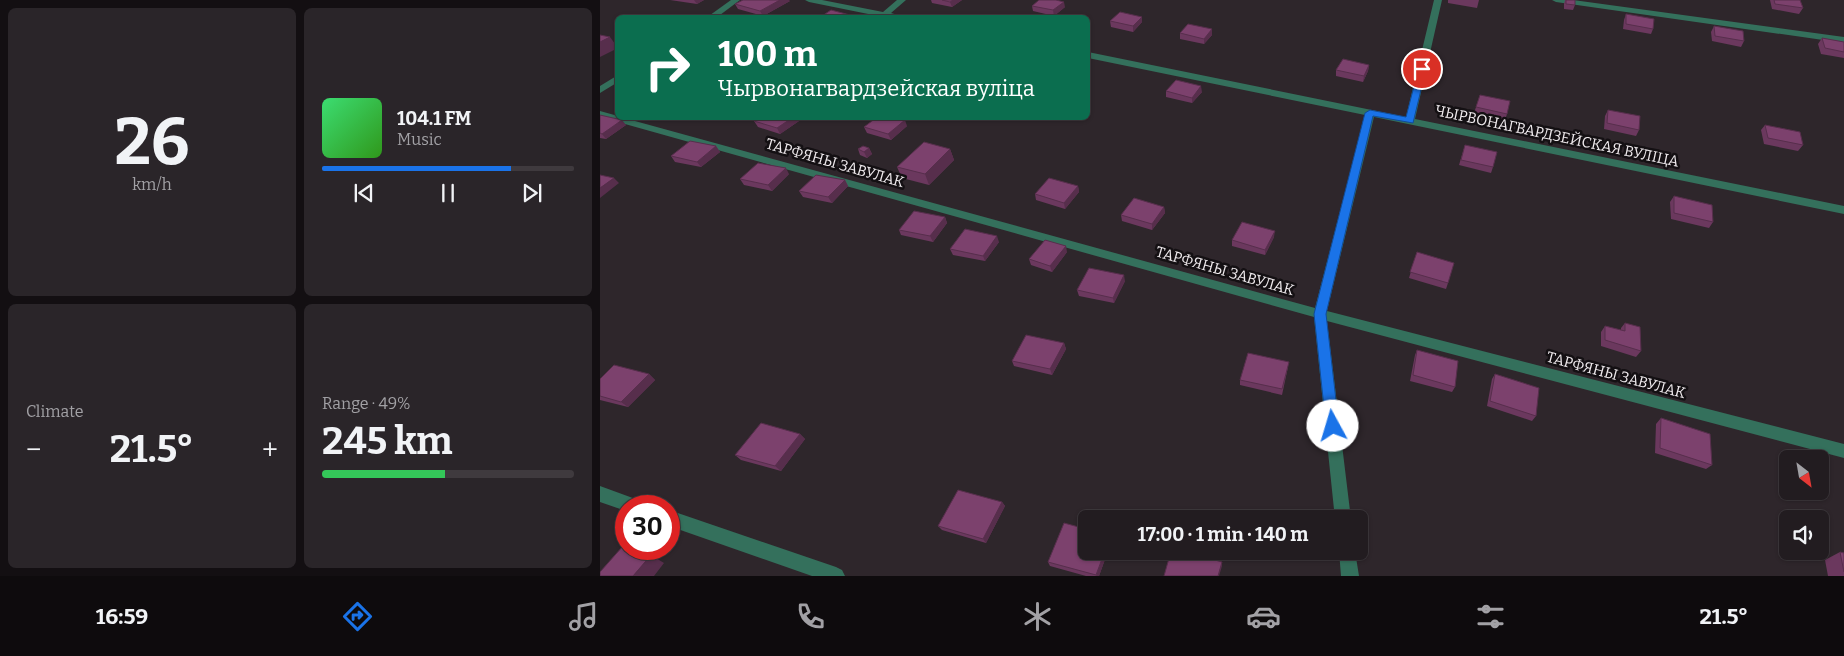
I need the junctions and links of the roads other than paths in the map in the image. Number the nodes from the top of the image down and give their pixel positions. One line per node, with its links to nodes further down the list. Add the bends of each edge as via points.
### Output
1 (736, 0): 7 (street)
2 (809, 0): 6 (street)
3 (902, 0): 6 (street)
4 (1438, 0): 17 (street)
5 (1556, 0): 9 (street)
6 (885, 14): 8 (street)
7 (714, 15)
8 (890, 15)
9 (1844, 40)
10 (1090, 55): 13 (street, ЧЫРВОНАГВАРДЗЕЙСКАЯ ВУЛІЦА)
11 (615, 80): 12 (street)
12 (600, 90)
13 (1370, 113): 17 (street, ЧЫРВОНАГВАРДЗЕЙСКАЯ ВУЛІЦА); 19 (street)
14 (600, 114): 15 (street, ТАРФЯНЫ ЗАВУЛАК)
15 (615, 118)
16 (622, 120): 19 (street, ТАРФЯНЫ ЗАВУЛАК)
17 (1410, 121): 18 (street, ЧЫРВОНАГВАРДЗЕЙСКАЯ ВУЛІЦА)
18 (1844, 210)
19 (1320, 314): 20 (street, ТАРФЯНЫ ЗАВУЛАК); 23 (street)
20 (1844, 451)
21 (600, 494): 22 (street)
22 (615, 499)
23 (1342, 510)
24 (680, 522): 26 (street)
25 (1348, 560): 27 (street)
26 (836, 576)
27 (1350, 576)

